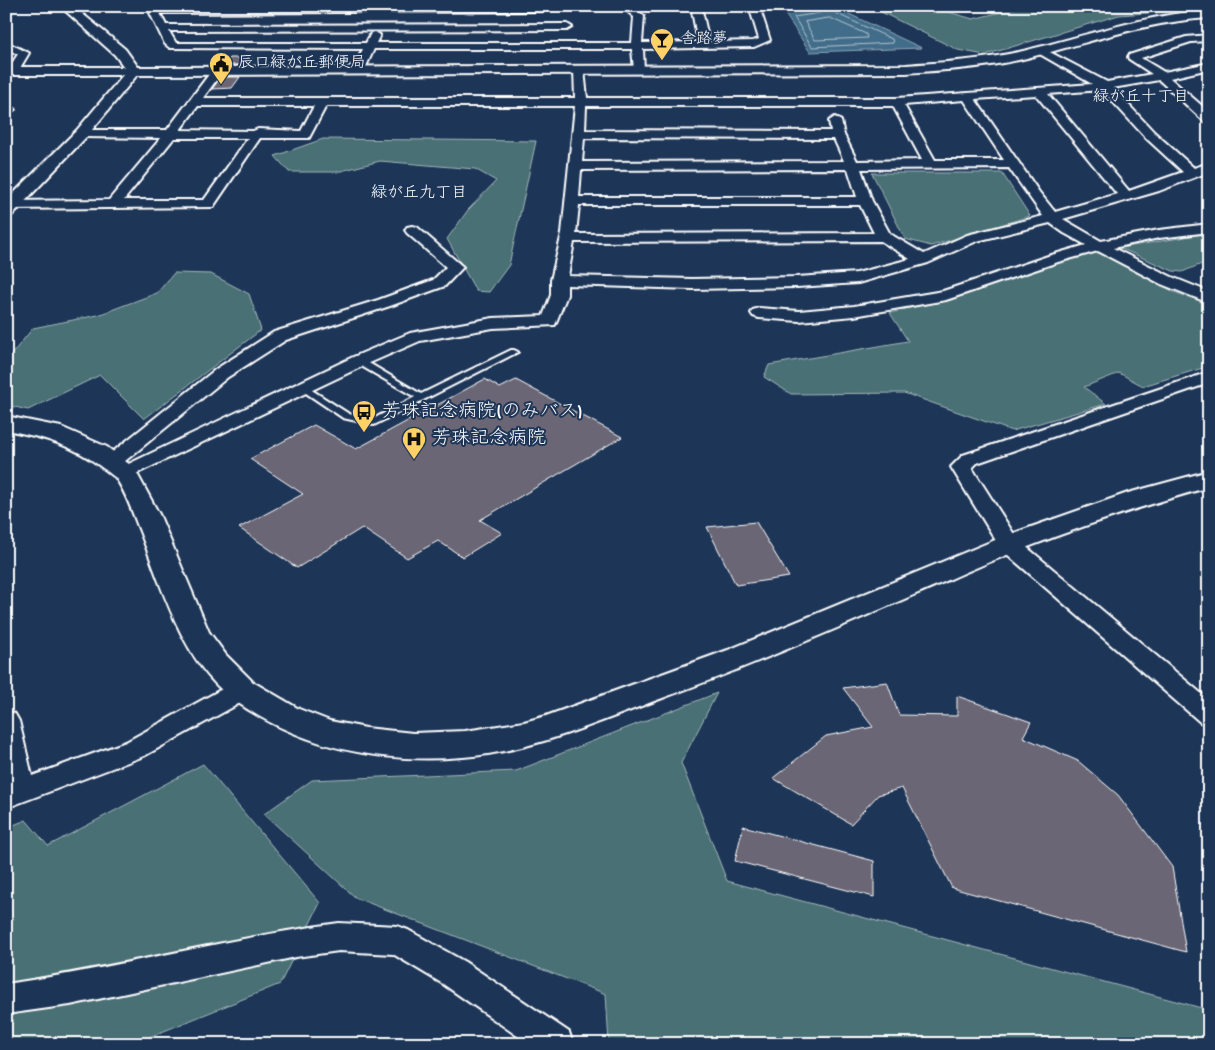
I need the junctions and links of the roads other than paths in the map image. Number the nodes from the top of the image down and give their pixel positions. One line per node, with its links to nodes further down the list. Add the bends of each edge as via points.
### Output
1 (66, 6): 21 (street, via 120,52)
2 (626, 6): 17 (street, via 639,16)
3 (696, 6): 14 (street)
4 (754, 6): 14 (street, via 764,40 754,44)
5 (388, 7): 6 (street); 7 (street); 10 (street)
6 (159, 8): 12 (street, via 155,14)
7 (541, 8)
8 (564, 13): 11 (street)
9 (1209, 14): 19 (street, via 1136,23)
10 (378, 27): 11 (street); 12 (street); 16 (street)
11 (567, 27): 18 (street)
12 (162, 28): 16 (street, via 174,46)
13 (1209, 38): 27 (street, via 1190,39 1133,57)
14 (704, 44): 17 (street)
15 (6, 45): 24 (street, via 24,53)
16 (370, 46): 18 (street); 26 (street)
17 (637, 46): 18 (street); 23 (street)
18 (569, 47)
19 (1042, 50): 23 (street, via 978,62 906,69); 28 (street)
20 (1209, 66): 27 (street)
21 (134, 70): 24 (street); 25 (street); 37 (street)
22 (579, 70): 23 (street); 26 (street); 31 (street)
23 (639, 70)
24 (9, 71)
25 (217, 71): 26 (street); 32 (street)
26 (358, 71)
27 (1162, 76): 28 (street); 36 (street)
28 (1105, 86): 29 (street); 47 (street)
29 (1040, 92): 30 (street); 48 (street)
30 (968, 96): 34 (street); 42 (street)
31 (581, 101): 33 (street); 35 (street); 40 (street)
32 (194, 102): 33 (street); 39 (street)
33 (322, 102): 38 (street, via 305,135)
34 (897, 102): 35 (street); 44 (street)
35 (830, 103): 41 (street)
36 (1207, 114)
37 (82, 132): 39 (street); 52 (street)
38 (258, 133): 39 (street); 51 (street, via 208,204)
39 (171, 134): 51 (street)
40 (578, 134): 41 (street); 45 (street)
41 (838, 135): 43 (street)
42 (1014, 164): 44 (street); 53 (street)
43 (853, 165): 44 (street); 45 (street); 50 (street)
44 (931, 165)
45 (575, 166): 49 (street)
46 (1209, 167): 47 (street)
47 (1192, 174): 48 (street)
48 (1126, 196): 53 (street)
49 (572, 201): 50 (street); 57 (street)
50 (864, 201): 56 (street)
51 (113, 205): 52 (street)
52 (9, 207)
53 (1052, 218): 58 (street); 59 (street, via 972,238)
54 (1209, 228): 58 (street)
55 (412, 230): 69 (street, via 455,267 439,283 384,304 280,336 222,373)
56 (884, 237): 57 (street); 59 (street)
57 (568, 238): 60 (street)
58 (1100, 246): 61 (street, via 1131,264); 62 (street, via 946,295 854,312 799,316)
59 (923, 260): 60 (street, via 858,278 797,282 692,284)
60 (558, 280): 64 (street, via 558,295 549,321 493,322 416,337)
61 (1204, 293)
62 (758, 313)
63 (514, 352): 67 (lane)
64 (359, 362): 66 (street); 67 (lane)
65 (1209, 377): 71 (street, via 970,459 960,467)
66 (304, 389): 67 (lane, via 346,416 374,422); 69 (street)
67 (421, 397)
68 (6, 423): 69 (street, via 53,432 98,452)
69 (118, 468): 72 (street, via 147,516 196,635 215,663)
70 (1209, 479): 71 (street, via 1137,499)
71 (1009, 544): 72 (street, via 739,658 524,735 465,744 413,746 366,741 318,730 288,718); 73 (street)
72 (242, 690): 75 (street, via 135,749)
73 (1209, 715)
74 (6, 722): 75 (street)
75 (14, 793)
76 (6, 999): 77 (street, via 70,990 296,943 339,937 397,940 454,973)
77 (557, 1044)

